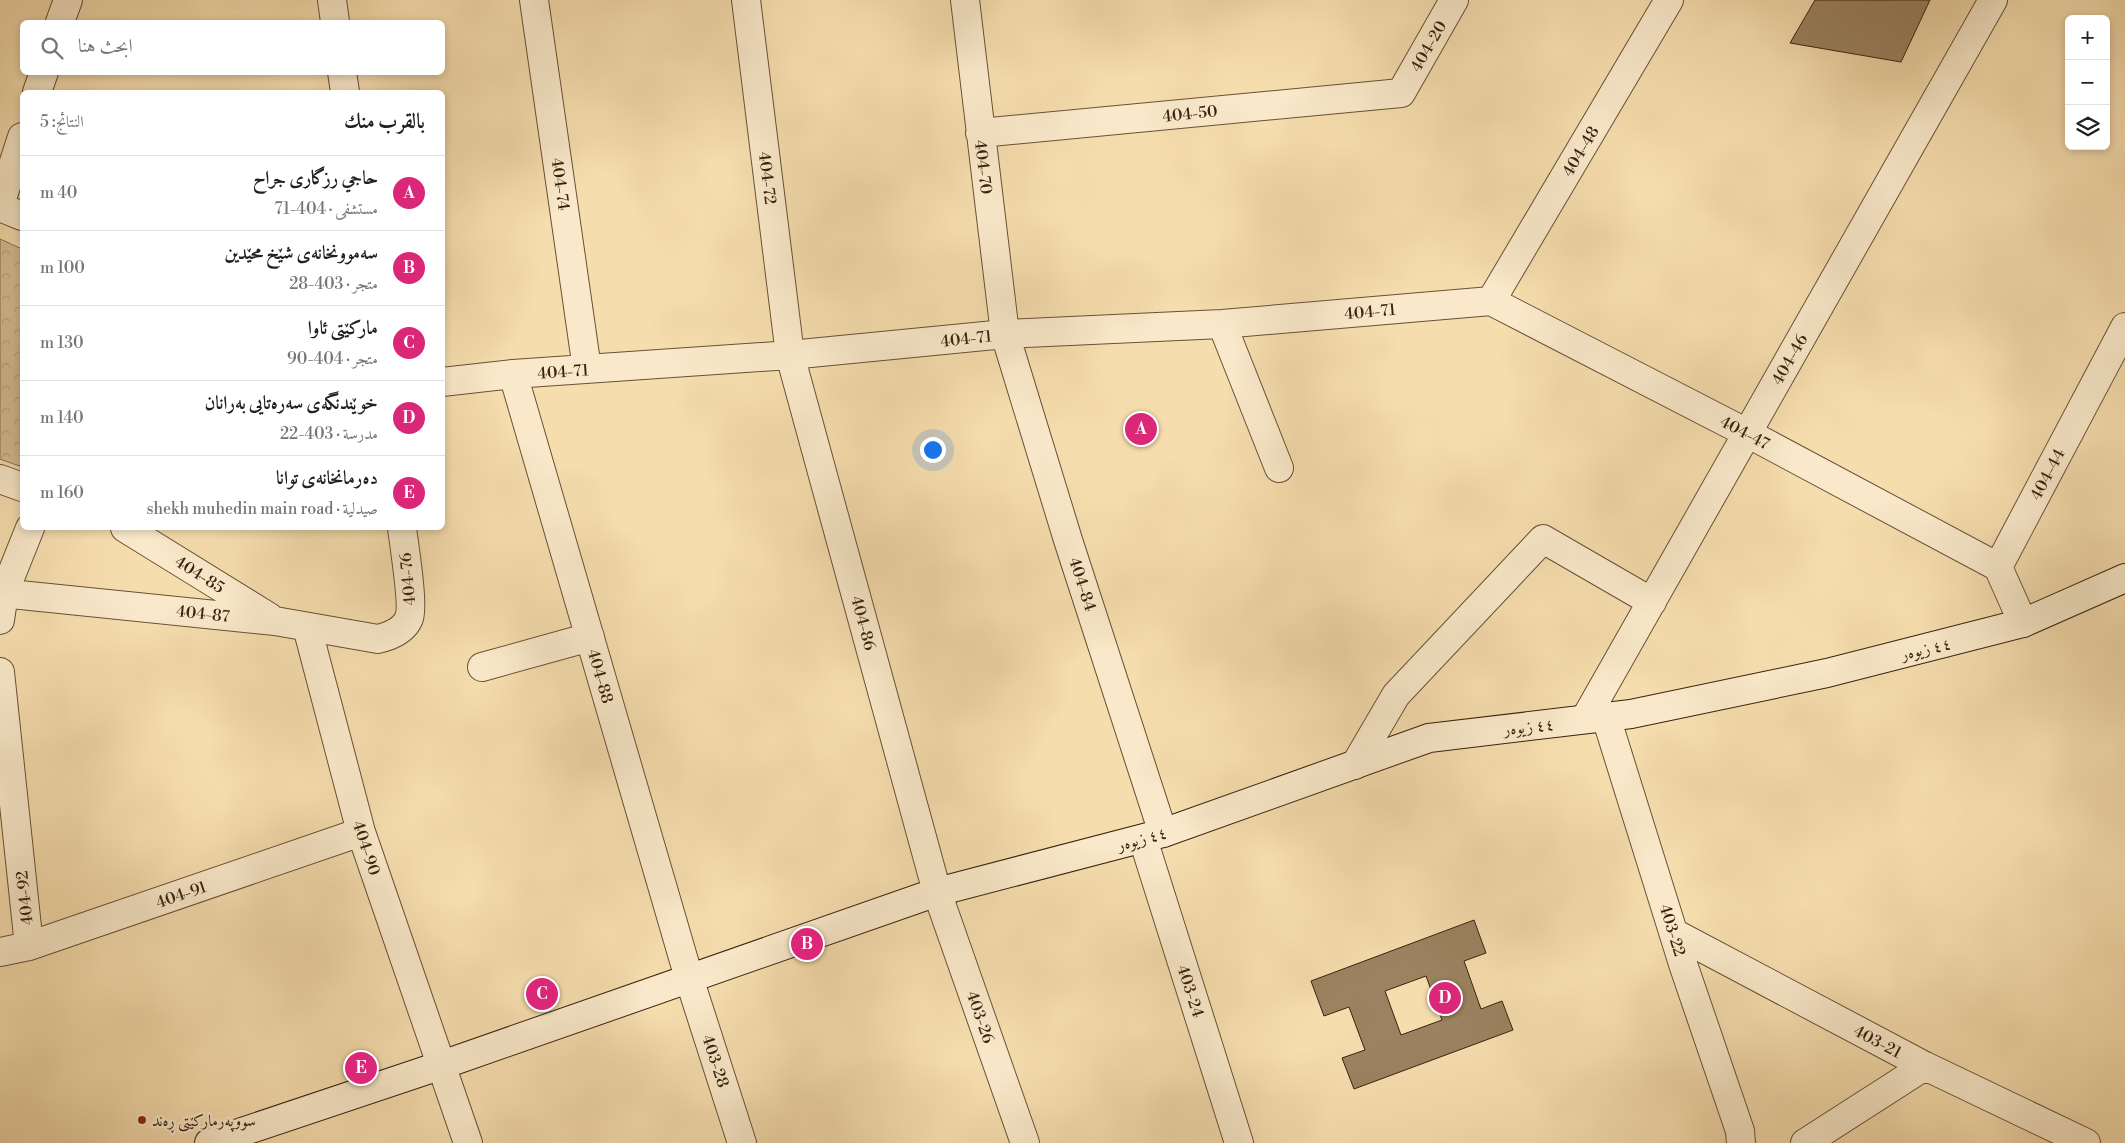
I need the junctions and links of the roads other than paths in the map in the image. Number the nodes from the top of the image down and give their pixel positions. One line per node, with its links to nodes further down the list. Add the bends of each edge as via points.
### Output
1 (68, 0): 9 (street)
2 (332, 0): 10 (street)
3 (534, 0): 25 (street, 404-74)
4 (746, 0): 24 (street, 404-72)
5 (965, 0): 16 (street, 404-70)
6 (1454, 0): 15 (street, 404-20)
7 (1668, 0): 20 (street, 404-48)
8 (1993, 0): 28 (street, 404-46)
9 (61, 20)
10 (335, 20)
11 (43, 75): 13 (street)
12 (342, 75): 14 (street)
13 (38, 90)
14 (345, 90)
15 (1401, 93): 16 (street, 404-50)
16 (980, 133): 23 (street, 404-70)
17 (20, 143): 18 (street)
18 (0, 206): 19 (street)
19 (20, 215)
20 (1490, 301): 21 (street, 404-71); 28 (street, 404-47)
21 (1222, 324): 23 (street, 404-71); 29 (street)
22 (2125, 327): 35 (street, 404-44)
23 (1005, 334): 24 (street, 404-71); 50 (street, 404-84)
24 (790, 355): 25 (street, 404-71); 51 (street, 404-86)
25 (587, 369): 26 (street, 404-71)
26 (513, 374): 27 (street, 404-71); 44 (street, 404-88)
27 (445, 382)
28 (1747, 433): 35 (street, 404-47); 38 (street, 404-46)
29 (1278, 468)
30 (0, 479): 31 (street)
31 (20, 486)
32 (29, 530): 37 (street)
33 (128, 530): 40 (street, 404-85)
34 (402, 530): 43 (street, 404-76, via 410,618)
35 (1998, 567): 41 (street)
36 (2125, 578): 41 (street, ٤٤ زیوەر)
37 (2, 593): 39 (street); 40 (street, 404-87)
38 (1652, 602): 47 (street, 404-46); 48 (street, via 1543,538 1396,695)
39 (0, 620)
40 (275, 621): 42 (street, 404-87)
41 (2023, 623): 47 (street, ٤٤ زیوەر, via 1826,673 1631,714)
42 (307, 627): 43 (street, 404-87, via 378,639); 49 (street, 404-90)
43 (402, 629)
44 (590, 637): 45 (street); 55 (street, 404-88)
45 (482, 667)
46 (0, 672): 53 (street, 404-92)
47 (1596, 718): 48 (street, ٤٤ زیوەر, via 1429,738); 52 (street, 403-22)
48 (1355, 765): 50 (street, ٤٤ زیوەر)
49 (361, 832): 53 (street, 404-91); 56 (street, 404-90)
50 (1153, 836): 51 (street, ٤٤ زیوەر); 62 (street, 403-24)
51 (937, 892): 55 (street, ٤٤ زیوەر); 61 (street, 403-26)
52 (1674, 933): 57 (street, 403-21); 63 (street, 403-22, via 1740,1131)
53 (30, 946): 54 (street, 404-91)
54 (0, 952)
55 (689, 978): 56 (street, ٤٤ زیوەر); 60 (street, 403-28)
56 (442, 1064): 58 (street, ٤٤ زیوەر); 59 (street, 404-90)
57 (1925, 1066): 64 (street); 65 (street, 403-21)
58 (209, 1143)
59 (468, 1143)
60 (742, 1143)
61 (1025, 1143)
62 (1239, 1143)
63 (1741, 1143)
64 (1805, 1143)
65 (2086, 1143)

